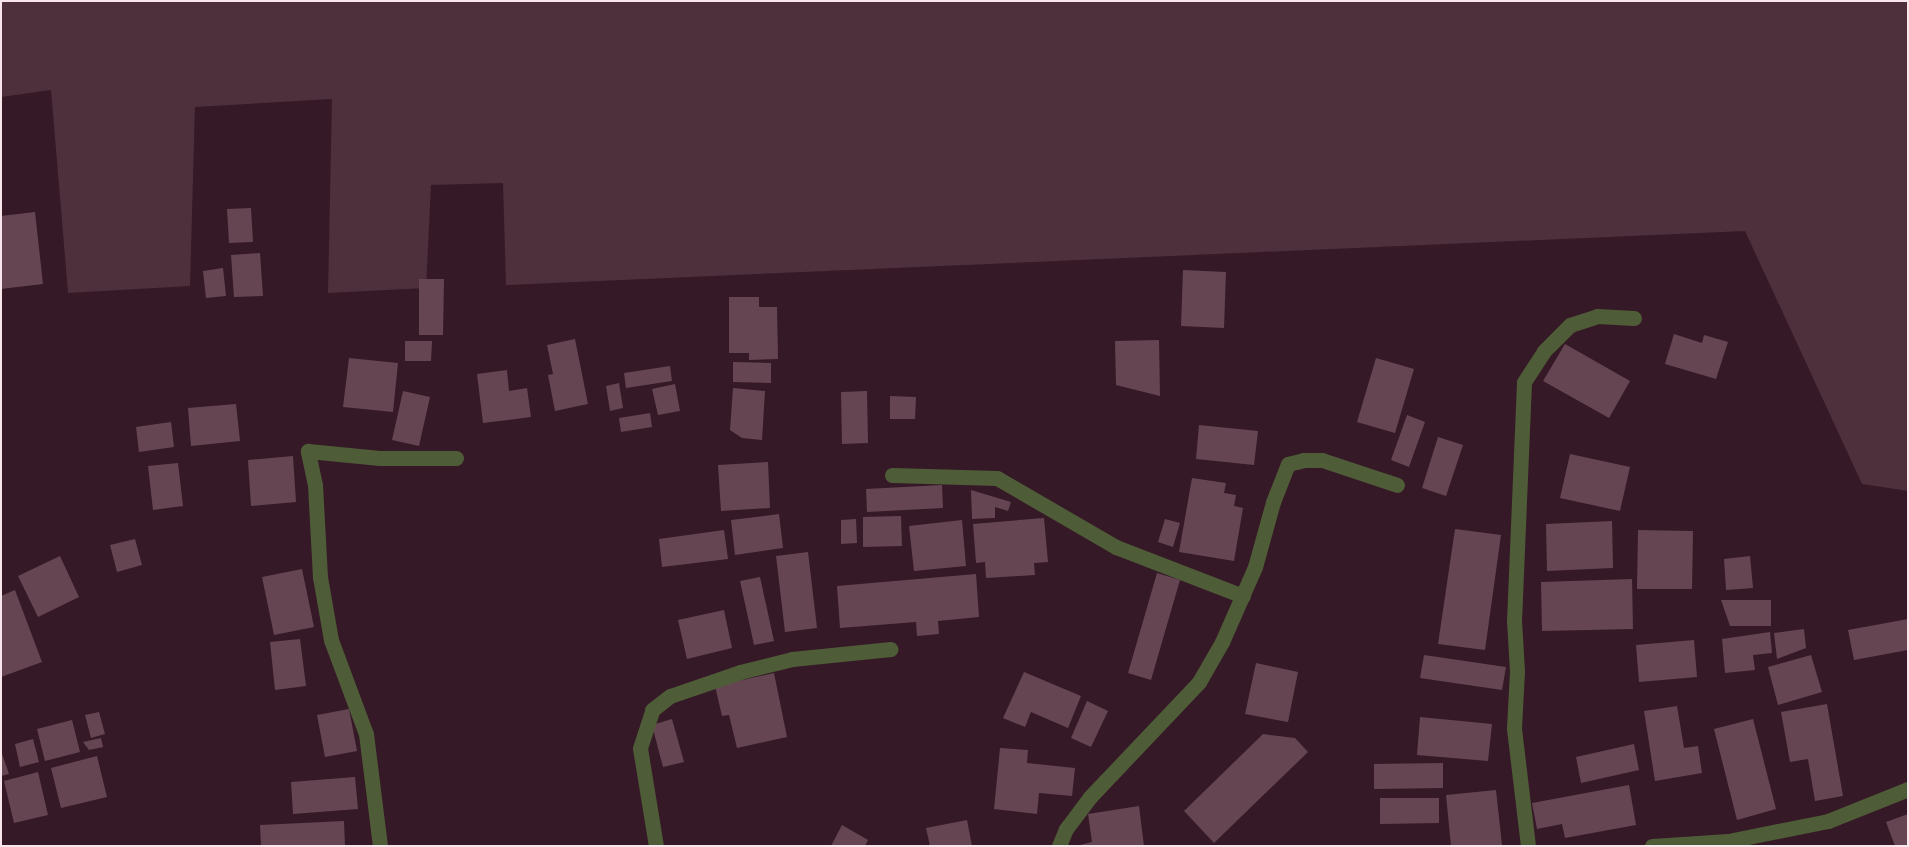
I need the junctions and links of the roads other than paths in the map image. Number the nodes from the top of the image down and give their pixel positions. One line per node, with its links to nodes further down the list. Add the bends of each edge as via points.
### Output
1 (1634, 318): 11 (street, via 1597,316 1570,325 1544,351 1524,382 1514,621 1517,671 1514,728)
2 (456, 458): 8 (street, via 380,458 308,451 315,485 320,578 331,640 366,734)
3 (892, 476): 5 (street, via 996,478 1116,547)
4 (1397, 485): 5 (street, via 1322,460 1288,464)
5 (1243, 596): 10 (street, via 1199,682 1090,796 1066,829)
6 (890, 649): 9 (street, via 792,659 740,672 670,696 652,710 640,748)
7 (1908, 788): 12 (street, via 1828,822 1728,841)
8 (380, 846)
9 (656, 846)
10 (1059, 846)
11 (1528, 846)
12 (1652, 846)

